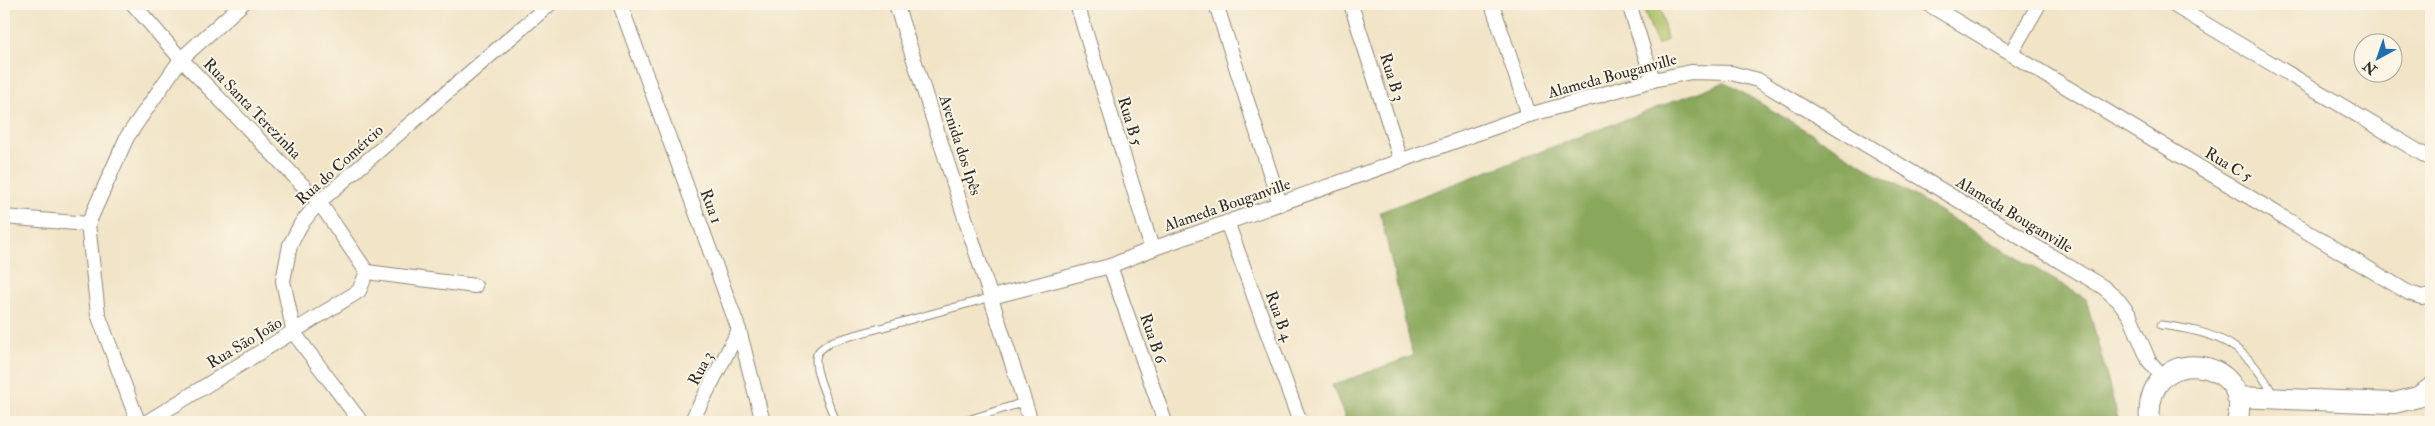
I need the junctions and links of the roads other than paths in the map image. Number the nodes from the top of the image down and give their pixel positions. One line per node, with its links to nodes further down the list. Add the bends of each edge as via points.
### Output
1 (133, 4): 15 (street, Rua Santa Terezinha)
2 (242, 4): 15 (street)
3 (550, 4): 20 (street, Rua do Comércio)
4 (620, 4): 32 (street, Rua 1)
5 (896, 4): 30 (street, Avenida dos Ipês)
6 (1077, 4): 25 (street, Rua B 5)
7 (1216, 4): 21 (street)
8 (1351, 4): 19 (street, Rua B 3)
9 (1492, 4): 17 (street)
10 (1629, 4): 16 (street)
11 (1928, 4): 14 (street, Rua C 5)
12 (2039, 4): 14 (street)
13 (2172, 4): 18 (street)
14 (2011, 53): 29 (street, Rua C 5, via 2409,294)
15 (181, 59): 20 (street, Rua Santa Terezinha); 24 (street, via 127,137)
16 (1653, 80): 17 (street, Alameda Bouganville); 34 (street, Alameda Bouganville, via 1691,72 1730,73 1758,80 2103,287 2130,316 2150,361)
17 (1529, 116): 19 (street, Alameda Bouganville)
18 (2431, 159)
19 (1400, 161): 21 (street, Alameda Bouganville)
20 (319, 202): 27 (street, Rua Santa Terezinha); 33 (street, Rua do Comércio, via 301,224 285,262 283,281)
21 (1280, 204): 23 (street, Alameda Bouganville)
22 (4, 217): 24 (street)
23 (1227, 222): 25 (street, Alameda Bouganville); 48 (street, Rua B 4)
24 (88, 224): 39 (street, via 98,314)
25 (1152, 249): 26 (street, Alameda Bouganville)
26 (1110, 266): 30 (street, Alameda Bouganville); 47 (street, Rua B 6)
27 (367, 272): 28 (street); 33 (street, Rua São João, via 359,291)
28 (475, 286)
29 (2431, 295)
30 (992, 297): 38 (street); 44 (lane, via 833,341 825,346 818,352 815,364)
31 (2161, 325): 37 (lane, via 2197,329 2238,350 2262,374)
32 (739, 330): 42 (street, Rua 3); 43 (street, Rua 1)
33 (294, 333): 40 (street, Rua São João); 41 (street, Rua do Comércio)
34 (2163, 377): 36 (main road, via 2180,367 2198,365 2215,370 2229,381); 49 (main road, via 2148,406)
35 (2431, 388): 37 (main road, via 2418,397 2394,403)
36 (2237, 397): 37 (main road); 50 (main road)
37 (2276, 398)
38 (1024, 402): 45 (lane); 46 (street)
39 (138, 422)
40 (147, 422)
41 (361, 422)
42 (691, 422)
43 (763, 422)
44 (836, 422)
45 (962, 422)
46 (1030, 422)
47 (1165, 422)
48 (1300, 422)
49 (2150, 422)
50 (2237, 422)

